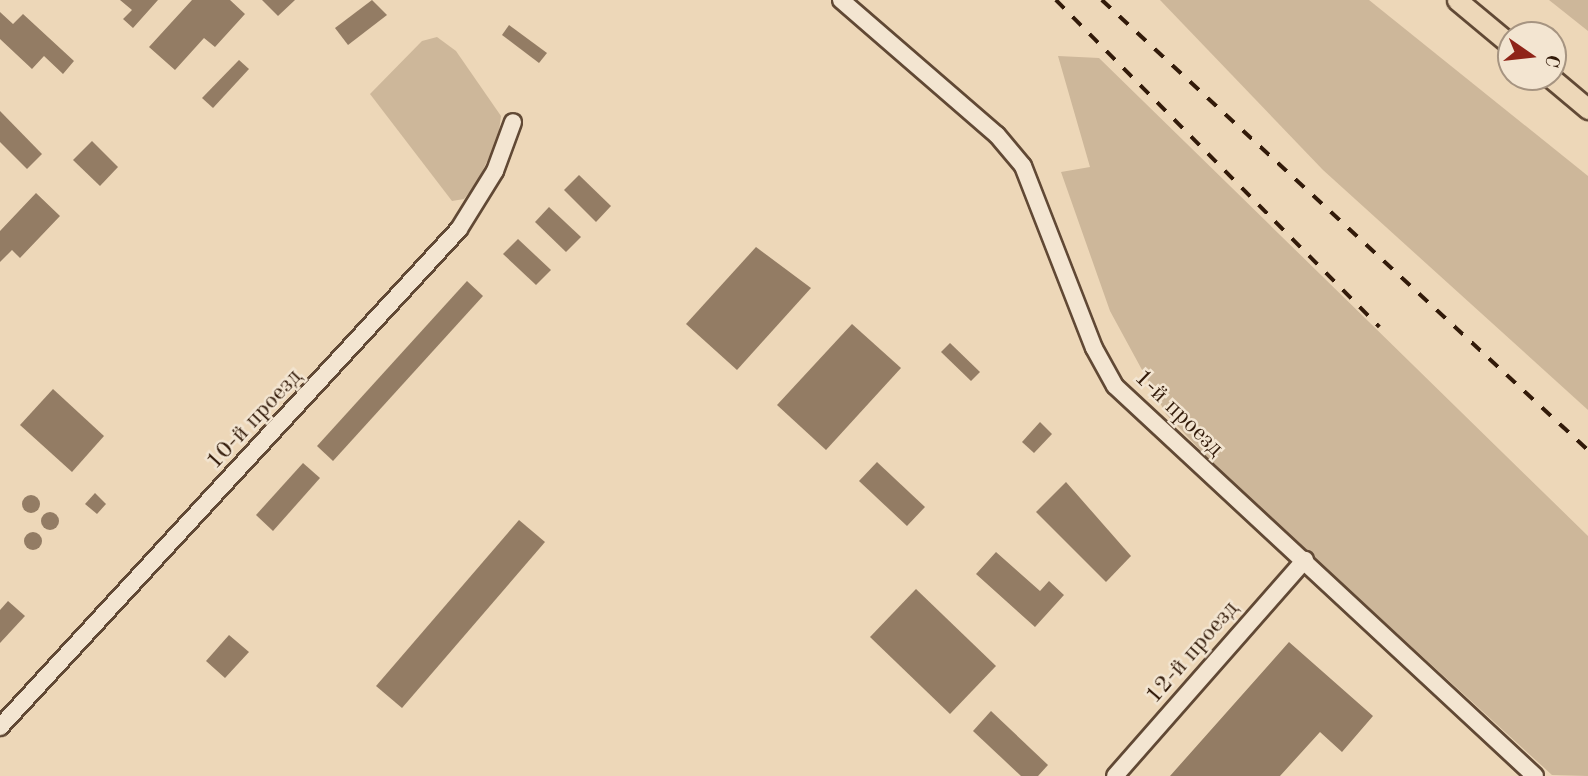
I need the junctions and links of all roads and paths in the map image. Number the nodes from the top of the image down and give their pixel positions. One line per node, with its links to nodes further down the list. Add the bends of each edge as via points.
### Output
1 (841, 0): 7 (street, 1-й проезд, via 1010,149 1031,181 1085,326 1115,386)
2 (1457, 0): 3 (main road)
3 (1497, 33)
4 (1567, 91): 5 (main road)
5 (1588, 109)
6 (513, 122): 8 (street, 10-й проезд, via 495,171 459,229)
7 (1305, 560): 9 (street, 12-й проезд); 10 (street, 1-й проезд)
8 (0, 727)
9 (1115, 776)
10 (1535, 776)

